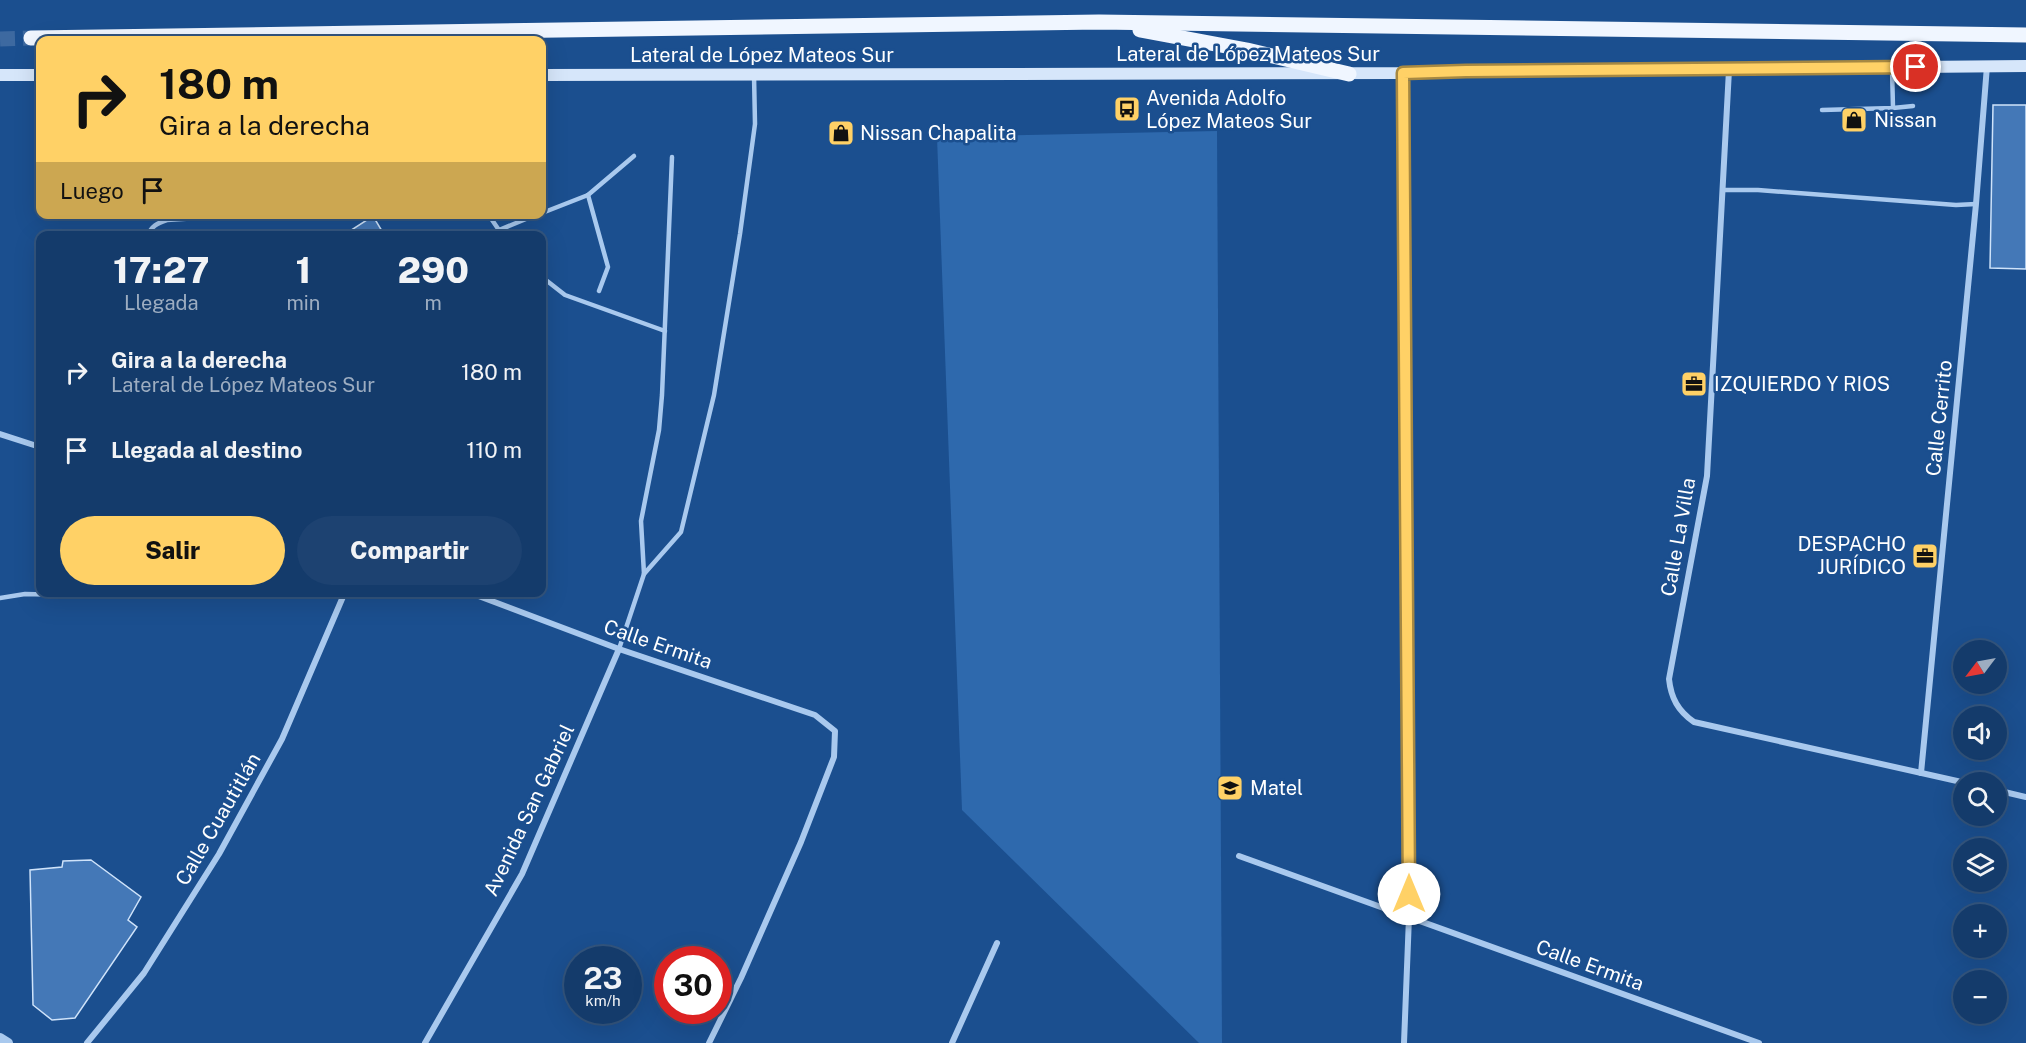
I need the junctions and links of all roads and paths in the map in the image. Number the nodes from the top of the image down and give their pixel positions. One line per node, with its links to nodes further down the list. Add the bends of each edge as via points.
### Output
1 (1099, 22): 2 (main road); 3 (main road); 11 (main road)
2 (2026, 35)
3 (164, 36)
4 (31, 38): 5 (main road)
5 (36, 38)
6 (1987, 66): 7 (main road, Lateral de López Mateos Sur); 8 (main road, Lateral de López Mateos Sur); 23 (street, Calle Cerrito)
7 (2026, 66)
8 (1892, 68): 9 (main road, Lateral de López Mateos Sur); 17 (lane)
9 (1729, 70): 10 (main road, Lateral de López Mateos Sur); 21 (street, Calle La Villa)
10 (1403, 73): 11 (main road, Lateral de López Mateos Sur); 46 (street)
11 (1349, 74): 15 (main road, Lateral de López Mateos Sur)
12 (0, 75): 13 (main road)
13 (36, 75)
14 (546, 75): 15 (main road, Lateral de López Mateos Sur)
15 (754, 75): 35 (lane, via 755,124 714,395 681,532)
16 (1913, 106): 17 (lane)
17 (1893, 108): 18 (lane)
18 (1822, 110)
19 (634, 156): 22 (lane)
20 (672, 157): 32 (lane)
21 (1723, 189): 23 (lane); 41 (street, Calle La Villa, via 1707,476 1669,679 1670,692 1683,714 1694,722)
22 (588, 195): 24 (lane); 31 (lane, via 608,267)
23 (1976, 204): 41 (street, Calle Cerrito)
24 (546, 212)
25 (182, 219): 29 (lane, via 158,223)
26 (491, 219): 28 (lane)
27 (527, 219): 28 (lane)
28 (499, 230)
29 (149, 231)
30 (546, 281): 32 (lane, via 565,295)
31 (599, 291)
32 (664, 331): 35 (lane, via 659,430 641,521)
33 (0, 434): 34 (street)
34 (36, 446)
35 (644, 574): 40 (lane)
36 (36, 594): 39 (lane)
37 (343, 597): 50 (street, Calle Cuautitlán, via 282,740 219,854 144,973)
38 (481, 597): 40 (street, Calle Ermita)
39 (0, 598)
40 (619, 649): 51 (street, Avenida San Gabriel, via 522,874); 52 (street, Calle Ermita, via 815,715 835,731 834,757 801,842)
41 (1921, 773): 42 (street, Calle La Villa)
42 (1953, 780)
43 (2007, 793): 44 (street)
44 (2026, 797)
45 (1239, 856): 46 (street, Calle Ermita)
46 (1409, 917): 54 (street); 55 (street, Calle Ermita)
47 (997, 943): 53 (street)
48 (0, 1038): 49 (street)
49 (8, 1043)
50 (87, 1043)
51 (425, 1043)
52 (709, 1043)
53 (952, 1043)
54 (1404, 1043)
55 (1759, 1043)

